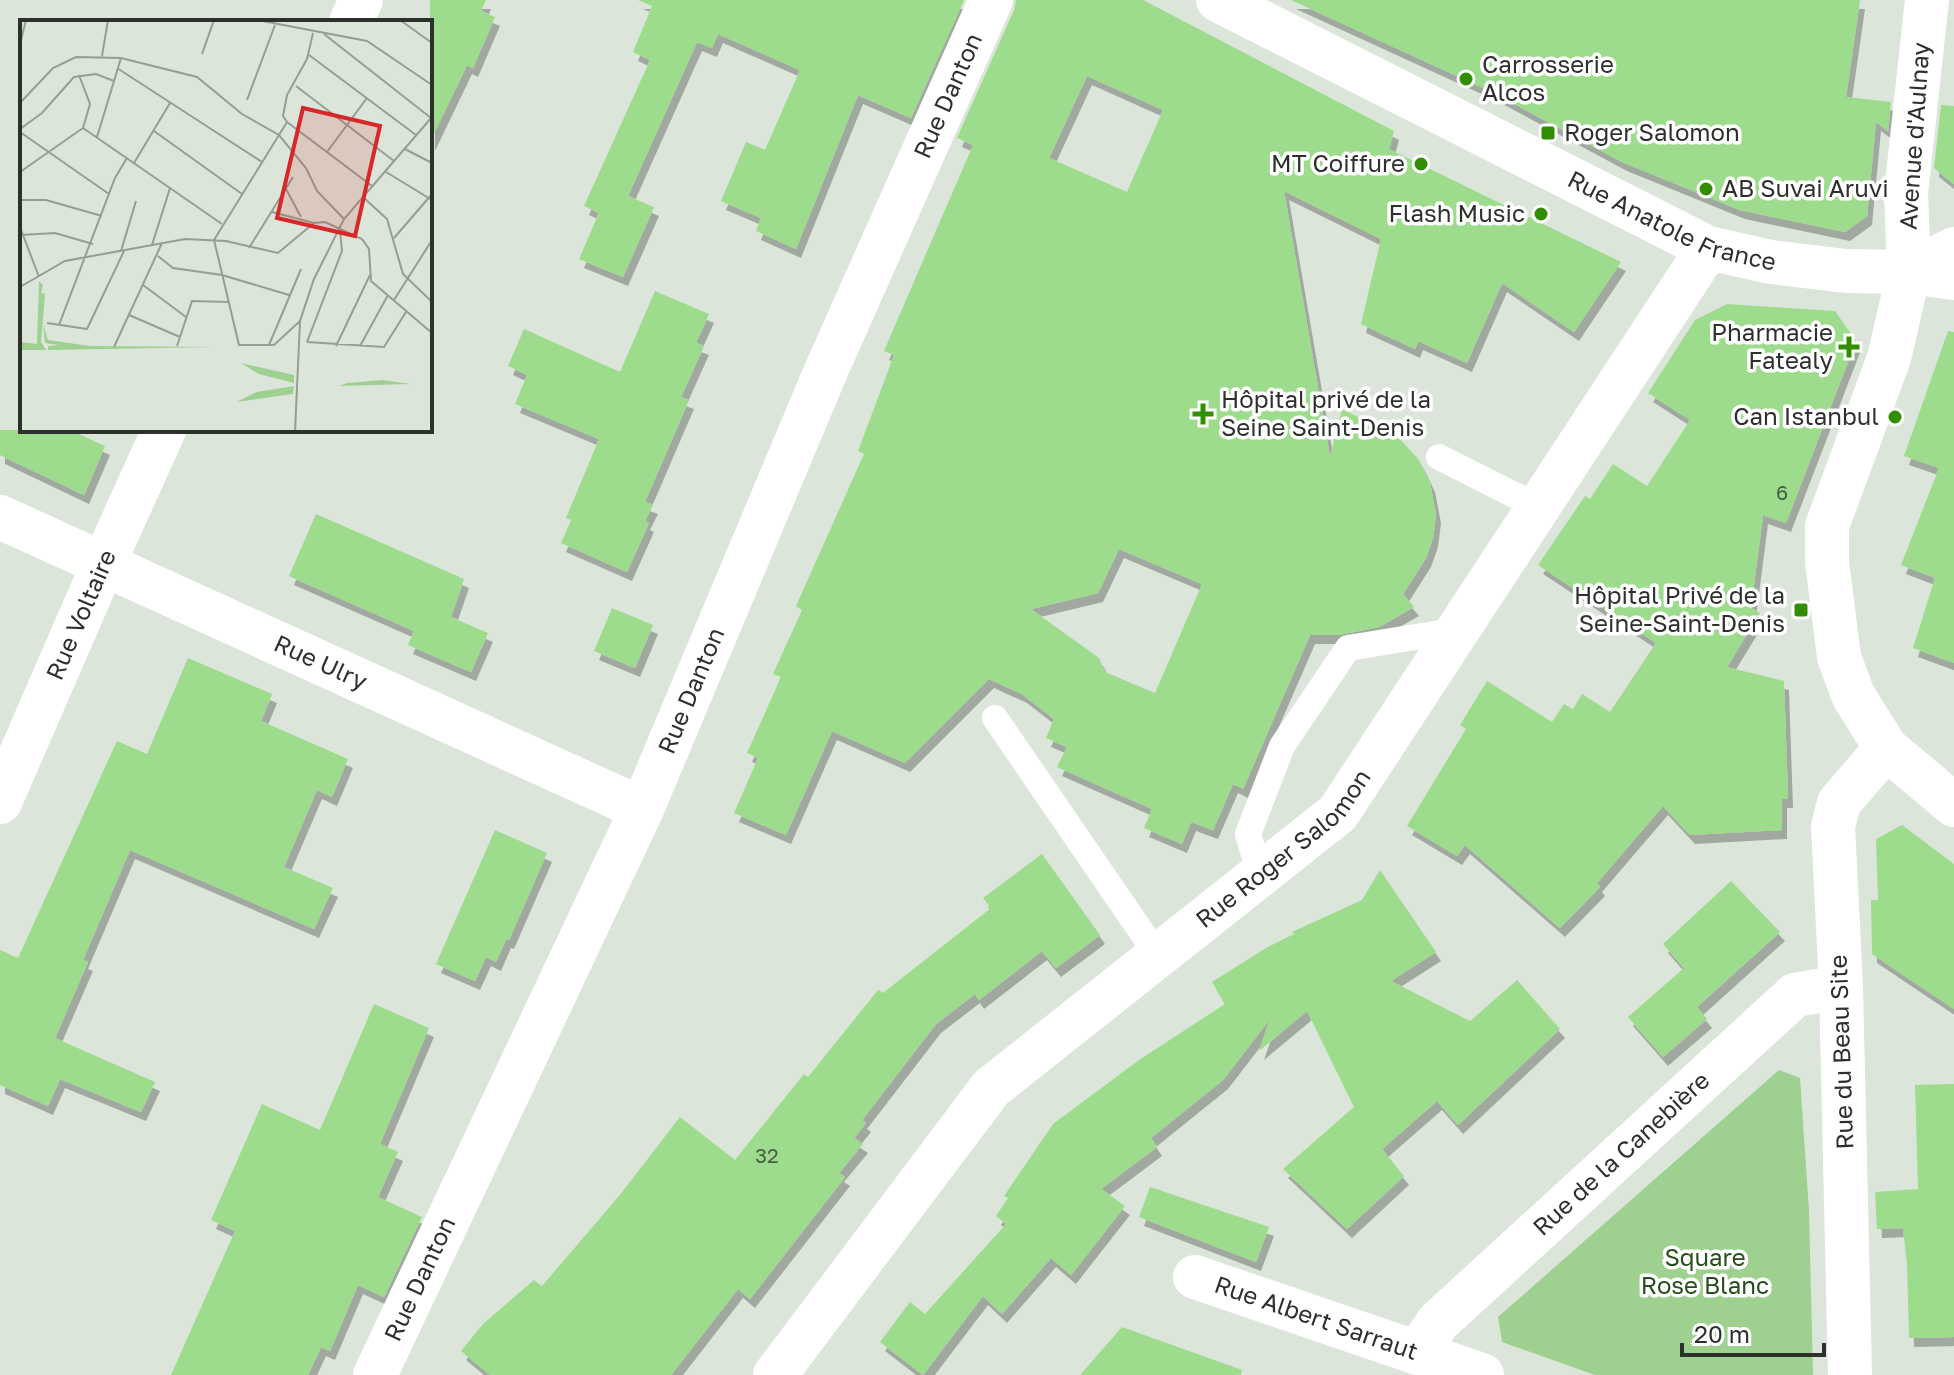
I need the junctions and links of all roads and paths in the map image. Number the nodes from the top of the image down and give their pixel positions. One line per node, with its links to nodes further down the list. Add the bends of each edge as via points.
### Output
1 (361, 0): 5 (street)
2 (991, 0): 20 (street, Rue Danton, via 825,373)
3 (1927, 0): 8 (street, Avenue d'Aulnay, via 1906,193)
4 (1247, 6): 6 (street, Rue Anatole France)
5 (352, 20)
6 (1708, 248): 8 (street, Rue Anatole France, via 1846,271); 12 (street, Rue Roger Salomon)
7 (1954, 249): 8 (street)
8 (1909, 272): 9 (street, Rue Anatole France); 17 (street, Avenue d'Aulnay, via 1889,358 1827,526 1839,657 1853,695)
9 (1954, 278)
10 (163, 432): 14 (street, Rue Voltaire)
11 (1439, 457): 12 (lane)
12 (1540, 508): 15 (street, Rue Roger Salomon)
13 (0, 517): 14 (street, Rue Ulry)
14 (103, 565): 18 (street, Rue Voltaire); 20 (street, Rue Ulry)
15 (1459, 630): 21 (street, Rue Roger Salomon, via 1338,813); 21 (lane, via 1348,648 1282,746 1248,834)
16 (995, 718): 22 (lane)
17 (1886, 748): 19 (street, Avenue d'Aulnay); 23 (street, Rue du Beau Site, via 1839,803 1833,826)
18 (0, 802)
19 (1954, 805)
20 (642, 809): 26 (street, Rue Danton)
21 (1260, 875): 22 (street, Rue Roger Salomon)
22 (1158, 956): 27 (street, Rue Roger Salomon, via 991,1088)
23 (1841, 987): 25 (street, Rue de la Canebière, via 1795,995 1438,1322); 29 (street, Rue du Beau Site)
24 (1195, 1277): 25 (street, Rue Albert Sarraut)
25 (1418, 1351): 28 (street, Rue Albert Sarraut)
26 (375, 1375)
27 (775, 1375)
28 (1482, 1375)
29 (1850, 1375)

